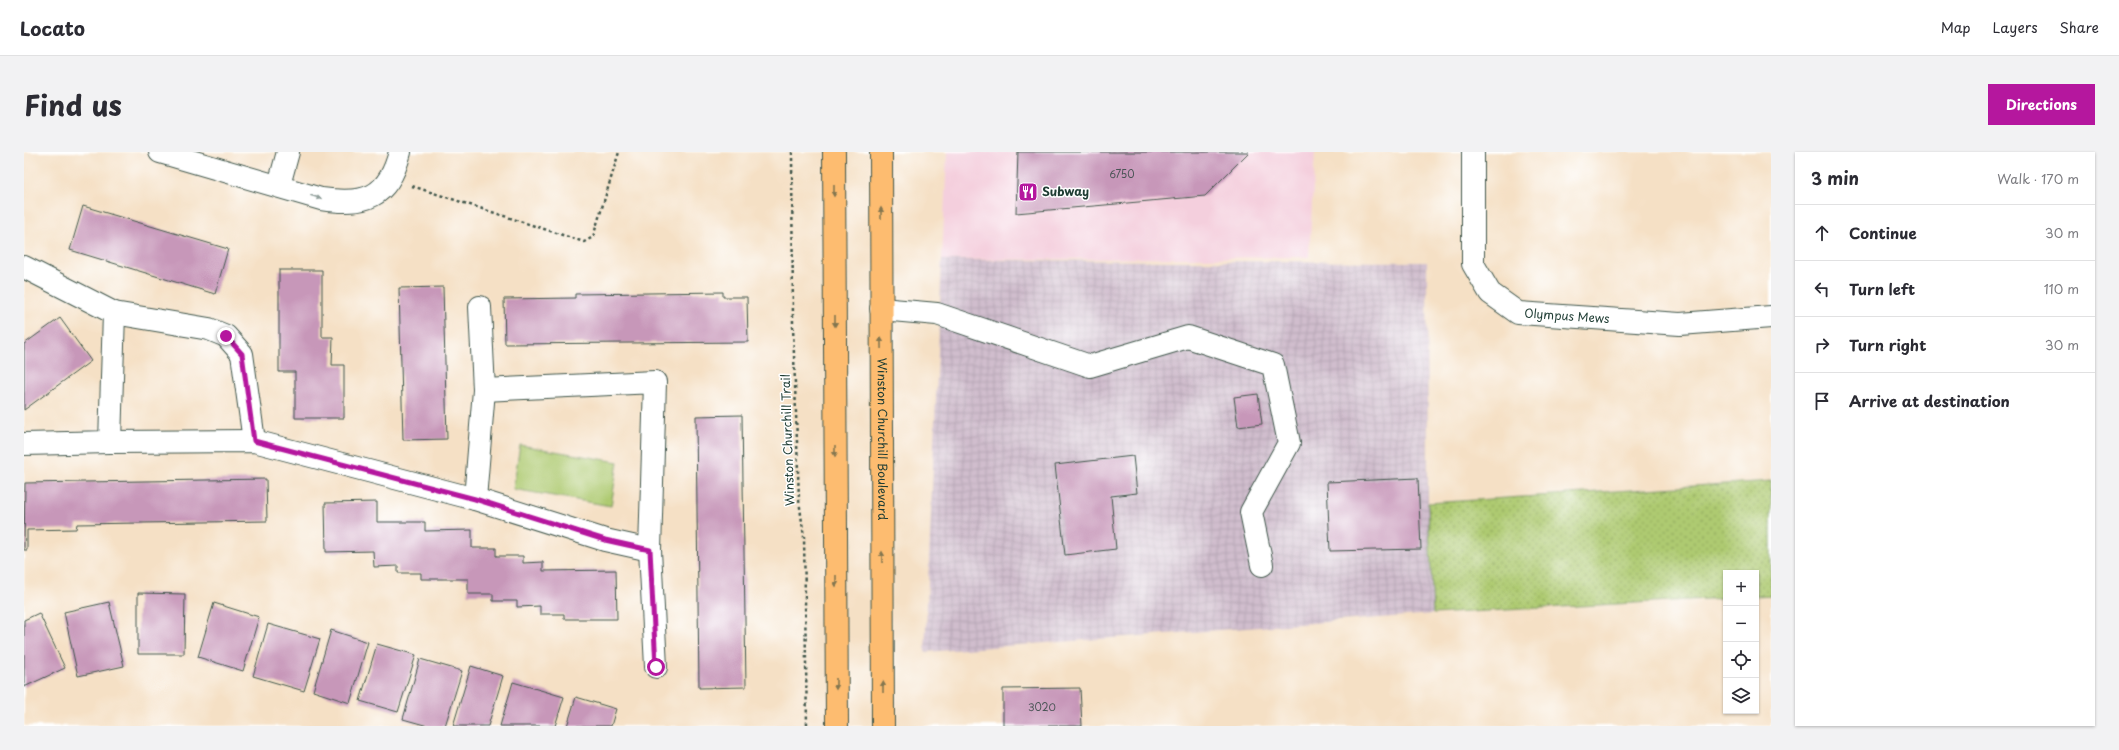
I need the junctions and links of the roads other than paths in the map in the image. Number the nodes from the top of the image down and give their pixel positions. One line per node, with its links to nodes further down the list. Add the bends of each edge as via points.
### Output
1 (160, 152): 7 (street)
2 (288, 152): 7 (street)
3 (400, 152): 7 (street, one-way to 3, via 321,199 346,203 365,200 382,189 390,179)
4 (834, 152): 21 (main road, one-way to 21)
5 (881, 152): 10 (main road, Winston Churchill Boulevard, one-way to 5)
6 (1472, 152): 12 (street, Olympus Mews, via 1473,264 1490,294 1518,312 1680,324)
7 (279, 185)
8 (24, 267): 11 (street)
9 (480, 307): 13 (street)
10 (881, 309): 19 (street, via 937,314 1090,366 1188,337 1273,364 1289,443 1251,512); 22 (main road, Winston Churchill Boulevard, one-way to 10)
11 (114, 313): 14 (street, via 209,329 226,336 242,354); 15 (street)
12 (1771, 317)
13 (484, 390): 17 (street); 18 (street, via 655,382)
14 (254, 441): 15 (street); 17 (street)
15 (110, 442): 16 (street)
16 (24, 444)
17 (475, 499): 18 (street, via 605,540)
18 (650, 550): 20 (street)
19 (1262, 565)
20 (656, 667)
21 (837, 726)
22 (883, 726)

